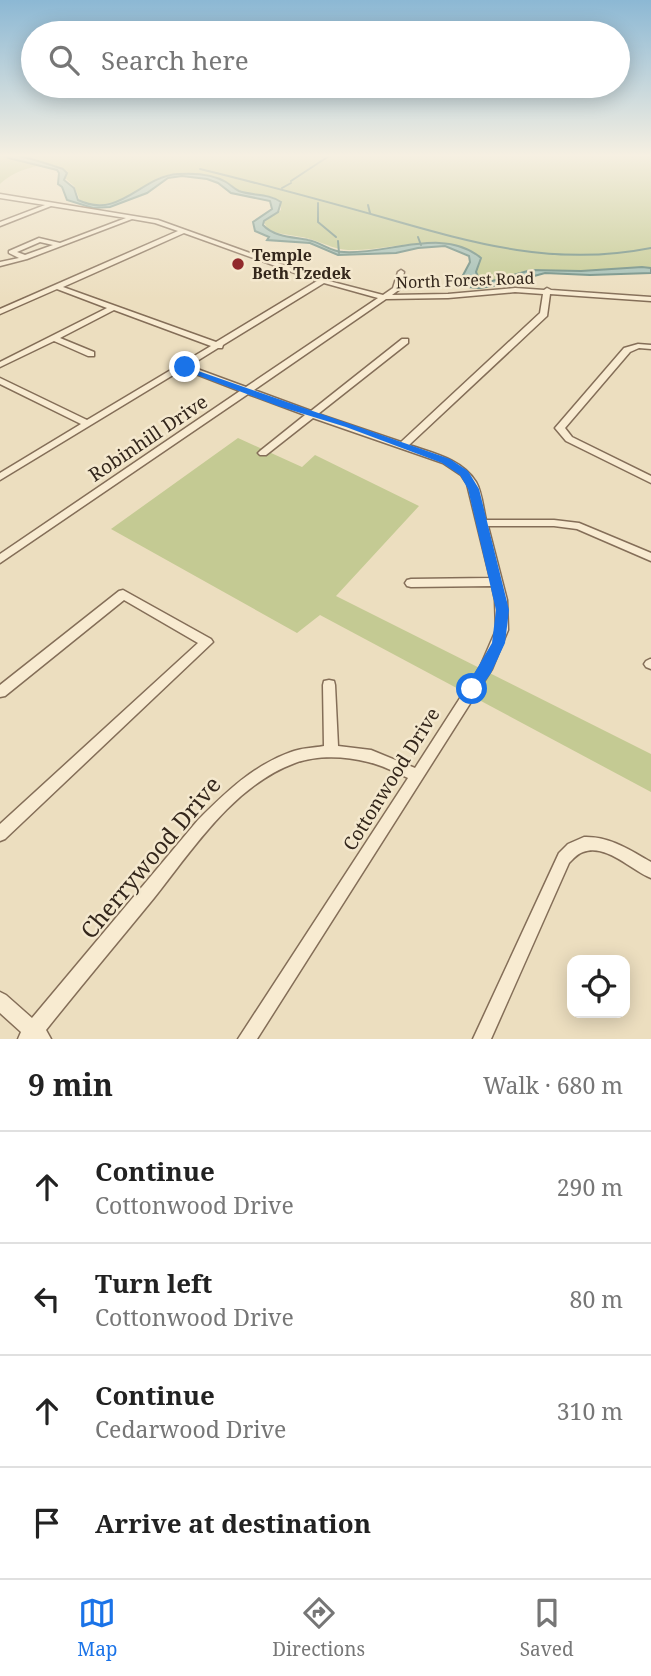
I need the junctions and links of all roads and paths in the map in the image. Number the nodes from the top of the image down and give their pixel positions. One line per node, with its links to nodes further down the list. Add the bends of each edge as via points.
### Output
1 (35, 202): 2 (street, North Forest Road)
2 (51, 205): 3 (street, North Forest Road); 4 (street)
3 (131, 218): 5 (street, North Forest Road); 6 (street)
4 (0, 224)
5 (183, 231): 10 (street, North Forest Road); 11 (street)
6 (59, 244): 7 (street); 7 (street, via 39,240 11,251)
7 (25, 258): 8 (street)
8 (0, 264)
9 (401, 272): 13 (street, via 396,289)
10 (323, 281): 13 (street, North Forest Road); 19 (street)
11 (57, 287): 15 (street); 16 (street)
12 (547, 290): 13 (street, North Forest Road); 14 (street, North Forest Road); 28 (street, via 544,314)
13 (384, 297): 25 (street, Robinhill Drive)
14 (651, 299)
15 (116, 307): 17 (street); 19 (street)
16 (0, 312)
17 (53, 338): 21 (street); 22 (street)
18 (405, 341): 26 (street)
19 (219, 346): 23 (street)
20 (651, 347): 31 (street, via 626,350 560,428 569,439)
21 (91, 354)
22 (0, 365)
23 (185, 367): 25 (street, Cottonwood Drive); 27 (street)
24 (0, 381): 27 (street)
25 (248, 391): 26 (street, Cottonwood Drive); 34 (street, Robinhill Drive)
26 (315, 414): 28 (street, Cottonwood Drive); 29 (street)
27 (88, 424): 30 (street)
28 (403, 445): 32 (street, Cottonwood Drive, via 464,473 474,489)
29 (263, 453)
30 (0, 477)
31 (651, 480)
32 (482, 523): 33 (street, via 579,526); 35 (street, Cottonwood Drive)
33 (651, 557)
34 (0, 559)
35 (497, 582): 36 (street); 40 (street, Cottonwood Drive, via 503,621 493,656)
36 (411, 583)
37 (329, 685): 39 (street)
38 (0, 692): 41 (street, via 123,594 207,642)
39 (331, 751): 40 (street, Cherrywood Drive, via 379,758); 44 (street, Cherrywood Drive, via 273,765 223,801)
40 (417, 775): 45 (street, Cottonwood Drive)
41 (0, 834)
42 (651, 870): 46 (street, via 597,842 570,850)
43 (0, 1001): 44 (street)
44 (34, 1037)
45 (247, 1039)
46 (482, 1039)

